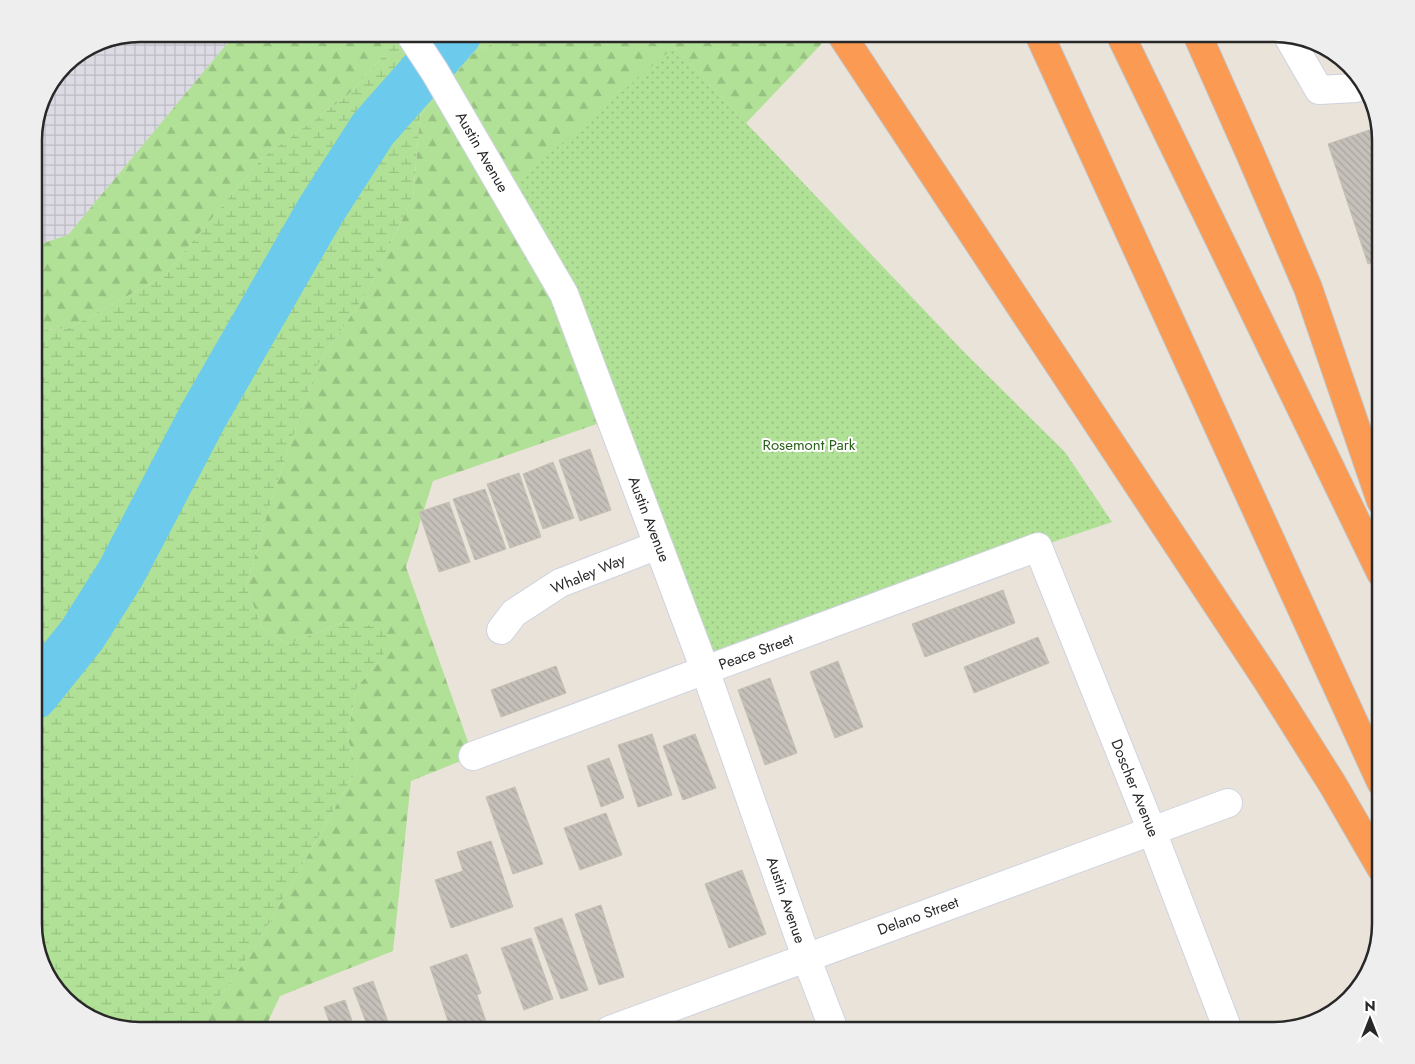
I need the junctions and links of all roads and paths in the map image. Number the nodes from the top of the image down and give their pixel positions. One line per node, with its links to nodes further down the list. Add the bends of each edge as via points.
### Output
1 (416, 42): 9 (street, Austin Avenue, via 564,294)
2 (846, 42): 18 (highway, via 1267,680)
3 (1043, 42): 15 (highway)
4 (1124, 42): 11 (highway)
5 (1200, 42): 8 (highway, via 1308,288)
6 (1293, 44): 7 (street, via 1319,90)
7 (1357, 87)
8 (1372, 475)
9 (658, 545): 12 (street, Whaley Way, via 560,583 514,612); 13 (street, Austin Avenue)
10 (1038, 547): 13 (street, Peace Street); 17 (street, Doscher Avenue)
11 (1372, 554)
12 (501, 630)
13 (705, 670): 14 (street, Peace Street); 19 (street, Austin Avenue)
14 (473, 756)
15 (1372, 762)
16 (1228, 803): 17 (street, Delano Street)
17 (1152, 831): 19 (street, Delano Street); 22 (street, Doscher Avenue)
18 (1372, 852)
19 (806, 957): 20 (street, Delano Street); 21 (street, Austin Avenue)
20 (631, 1022)
21 (831, 1022)
22 (1225, 1022)

